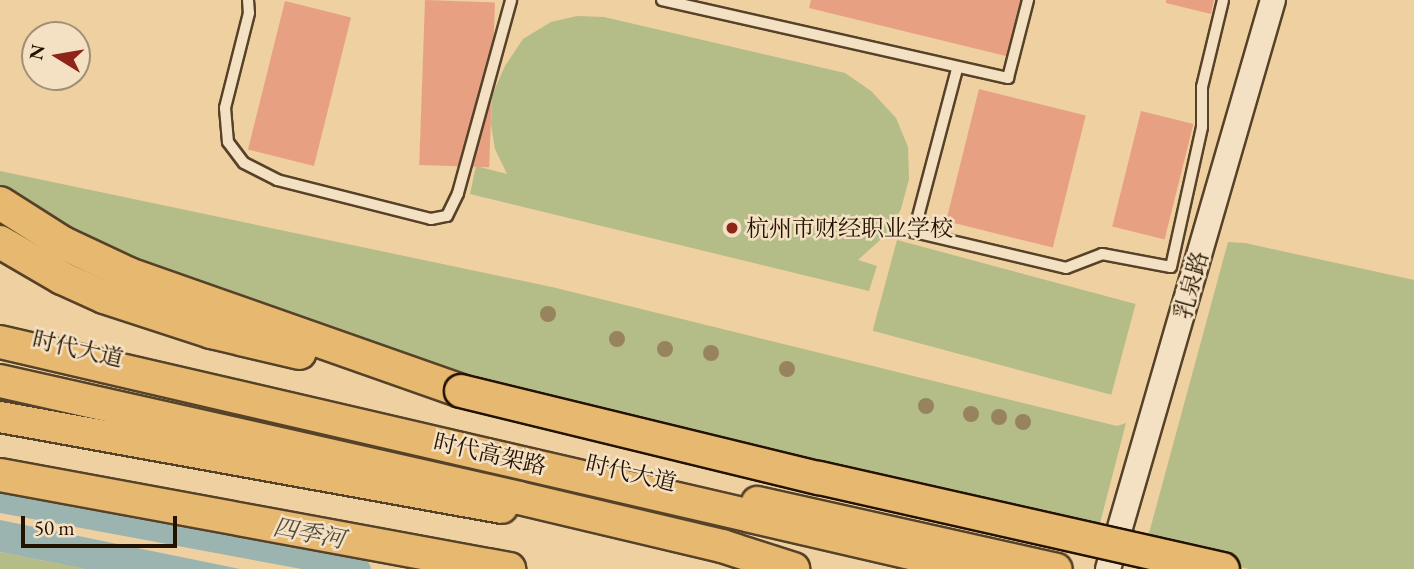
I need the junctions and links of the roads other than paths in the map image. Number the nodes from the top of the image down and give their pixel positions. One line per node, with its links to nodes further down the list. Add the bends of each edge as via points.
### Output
1 (248, 0): 2 (lane, via 249,13 226,108 228,142 244,163 277,180 431,219 447,216 458,193)
2 (511, 0)
3 (662, 0): 7 (lane)
4 (1028, 0): 7 (lane, via 1008,78)
5 (1223, 0): 7 (lane, via 1202,87 1202,127 1171,267 1102,254 1066,268 914,232)
6 (1273, 0): 21 (street, 乳泉路)
7 (957, 69)
8 (0, 203): 13 (highway, via 63,243 129,274)
9 (0, 242): 13 (highway, via 62,278 155,315)
10 (0, 331): 20 (main road, 时代大道)
11 (0, 342): 19 (highway, 时代高架路)
12 (0, 381): 18 (highway, 时代高架路, via 533,501 722,546)
13 (461, 391): 22 (highway, bridge)
14 (0, 417): 17 (main road, via 533,514)
15 (5, 475): 16 (highway)
16 (509, 569)
17 (776, 569)
18 (793, 569)
19 (979, 569)
20 (1057, 569)
21 (1108, 569)
22 (1223, 569)

